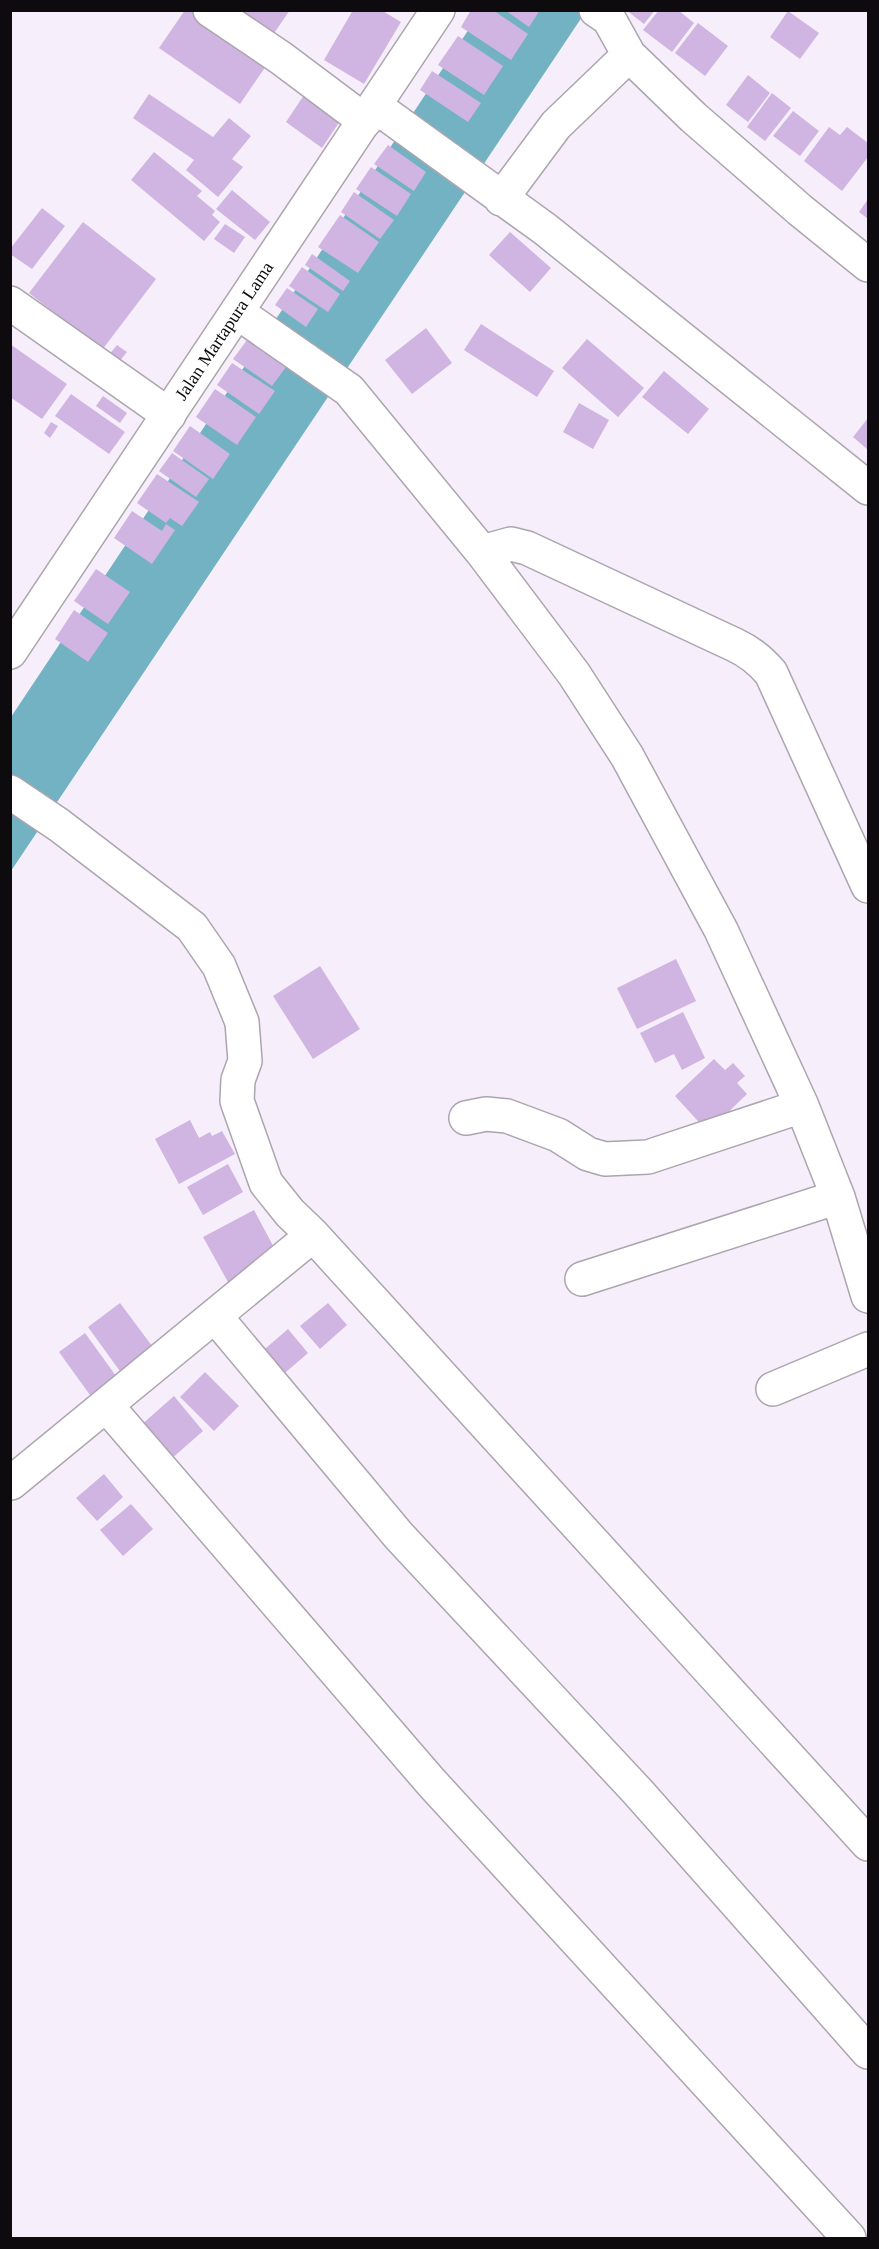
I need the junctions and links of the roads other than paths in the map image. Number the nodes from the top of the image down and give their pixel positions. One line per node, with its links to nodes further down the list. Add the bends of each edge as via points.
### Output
1 (210, 10): 5 (street, via 281,58)
2 (438, 10): 5 (street, Jalan Martapura Lama)
3 (603, 15): 4 (street)
4 (629, 55): 6 (street, via 556,125); 7 (street, via 693,117)
5 (378, 115): 6 (street); 9 (street, Jalan Martapura Lama)
6 (495, 194): 11 (street, via 545,229)
7 (868, 265)
8 (10, 303): 10 (street)
9 (246, 319): 10 (street, Jalan Martapura Lama); 12 (street, via 349,390)
10 (169, 415): 13 (street, Jalan Martapura Lama)
11 (868, 488)
12 (482, 552): 15 (street, via 511,544 526,548 748,651 761,661 771,674); 16 (street, via 574,674 627,756 721,930)
13 (10, 652)
14 (10, 792): 19 (street, via 192,927 219,966 242,1022 245,1061 238,1080 237,1101 266,1183)
15 (868, 886)
16 (802, 1106): 17 (street, via 648,1157 605,1159 588,1154 558,1135 507,1116 486,1114); 18 (street)
17 (466, 1118)
18 (838, 1197): 20 (street); 21 (street)
19 (313, 1234): 22 (street); 27 (street)
20 (582, 1279)
21 (868, 1296)
22 (215, 1316): 25 (street); 28 (street, via 399,1536 638,1792)
23 (868, 1349): 24 (street)
24 (772, 1389)
25 (106, 1405): 26 (street); 29 (street, via 431,1782)
26 (11, 1483)
27 (868, 1844)
28 (868, 2052)
29 (849, 2238)

